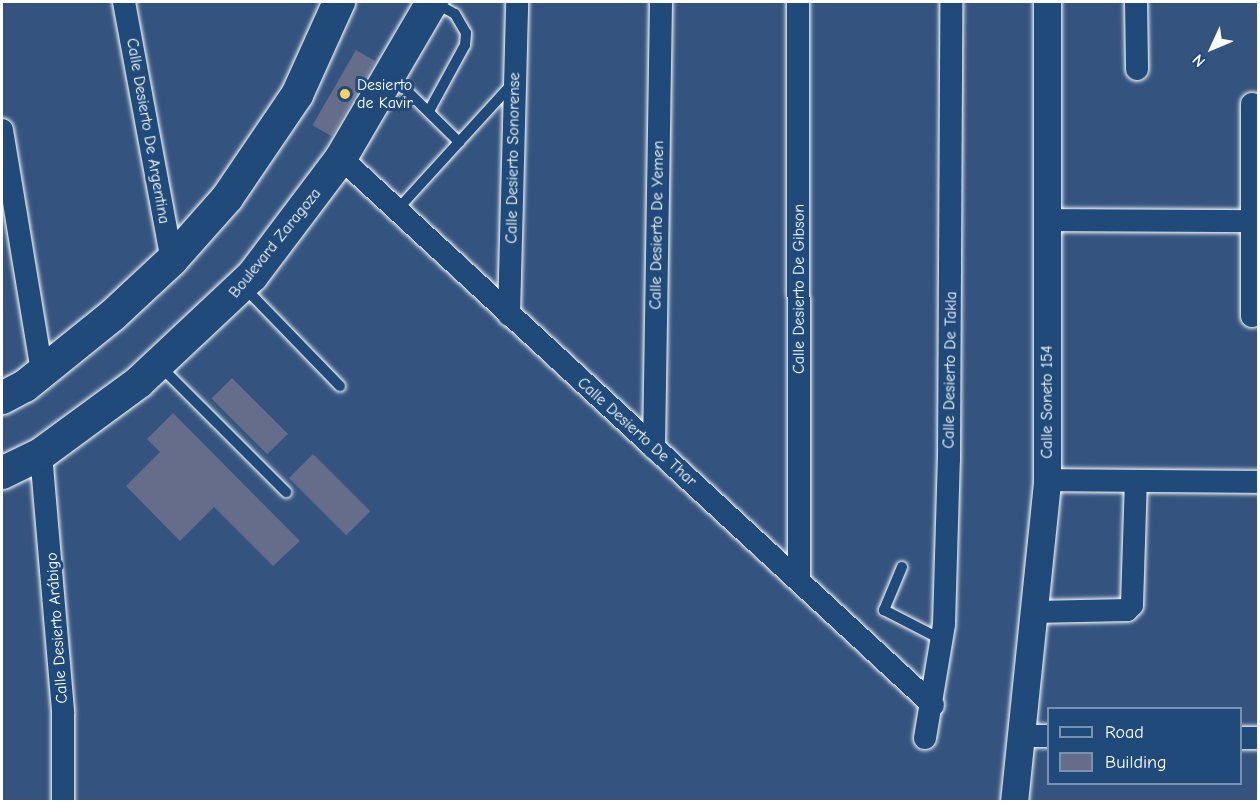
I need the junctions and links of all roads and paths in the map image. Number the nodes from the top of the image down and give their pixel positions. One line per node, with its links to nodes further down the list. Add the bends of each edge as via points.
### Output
1 (124, 2): 21 (street, Calle Desierto De Argentina)
2 (339, 2): 21 (main road, via 320,51 276,130 227,198)
3 (433, 2): 11 (main road, Boulevard Zaragoza); 14 (lane, via 455,14 466,33 465,45)
4 (517, 2): 12 (street, Calle Desierto Sonorense)
5 (661, 2): 29 (street, Calle Desierto De Yemen)
6 (798, 2): 37 (street, Calle Desierto De Gibson)
7 (951, 2): 39 (street, Calle Desierto De Takla, via 950,459)
8 (1047, 2): 19 (street, Calle Soneto 154)
9 (1136, 2): 10 (street)
10 (1137, 69)
11 (392, 76): 14 (lane); 17 (main road, Boulevard Zaragoza)
12 (515, 81): 16 (lane); 23 (street, Calle Desierto Sonorense)
13 (1252, 104): 20 (street)
14 (429, 111): 16 (lane)
15 (2, 130): 26 (street)
16 (459, 142): 18 (lane)
17 (341, 158): 18 (street, Calle Desierto De Thar); 22 (main road, Boulevard Zaragoza)
18 (397, 210): 23 (street, Calle Desierto De Thar)
19 (1047, 220): 20 (street); 32 (street, Calle Soneto 154)
20 (1256, 221): 24 (street)
21 (172, 261): 26 (main road)
22 (243, 286): 25 (main road, Boulevard Zaragoza); 27 (lane)
23 (509, 315): 29 (street, Calle Desierto De Thar)
24 (1252, 316)
25 (159, 365): 30 (main road, Boulevard Zaragoza); 35 (lane)
26 (42, 372): 28 (main road)
27 (340, 386)
28 (2, 398)
29 (654, 448): 37 (street, Calle Desierto De Thar)
30 (41, 454): 31 (main road, Boulevard Zaragoza); 45 (street, Calle Desierto Arábigo, via 63,713)
31 (2, 473)
32 (1047, 480): 33 (street); 38 (street, Calle Soneto 154)
33 (1136, 481): 34 (street); 38 (street, via 1132,604 1127,610)
34 (1258, 482)
35 (286, 492)
36 (902, 567): 39 (lane, via 884,610)
37 (799, 577): 40 (street, Calle Desierto De Thar)
38 (1035, 612): 41 (street, Calle Soneto 154)
39 (942, 640): 40 (street, Calle Desierto De Takla)
40 (933, 705): 42 (street, Calle Desierto De Takla)
41 (1036, 736): 46 (street, Calle Soneto 154)
42 (925, 738)
43 (1242, 738): 44 (street)
44 (1258, 738)
45 (63, 801)
46 (1014, 801)

